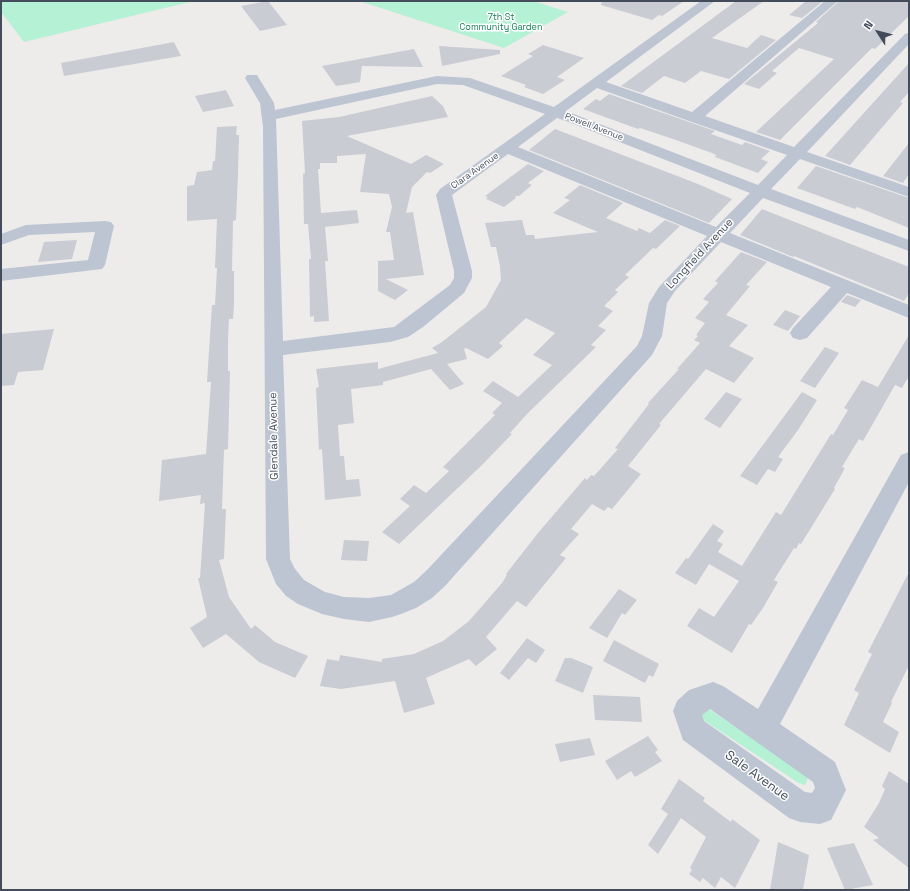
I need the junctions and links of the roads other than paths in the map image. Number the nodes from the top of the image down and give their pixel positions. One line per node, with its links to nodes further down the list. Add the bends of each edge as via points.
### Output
1 (709, 1): 5 (street, Clara Avenue)
2 (832, 1): 8 (street)
3 (909, 37): 10 (street, Longfield Avenue)
4 (252, 78): 7 (street, Glendale Avenue, via 268,103)
5 (595, 83): 6 (street, Clara Avenue); 8 (street)
6 (556, 113): 7 (street, Powell Avenue, via 474,83 447,79); 9 (street, Clara Avenue); 11 (street, Powell Avenue)
7 (269, 116): 20 (street, Glendale Avenue)
8 (694, 118): 10 (street)
9 (507, 148): 13 (street); 20 (street, Clara Avenue, via 444,195 463,271 463,278 457,289 401,332)
10 (797, 153): 11 (street, Longfield Avenue); 12 (street)
11 (760, 191): 13 (street, Longfield Avenue); 15 (street, Powell Avenue)
12 (909, 192)
13 (718, 234): 17 (street); 22 (street, Longfield Avenue, via 662,296 652,336 645,350)
14 (1, 240): 16 (street, via 26,230 104,226 96,265)
15 (909, 246)
16 (1, 274)
17 (843, 286): 18 (street); 19 (street)
18 (909, 312)
19 (800, 333)
20 (273, 349): 22 (street, Glendale Avenue, via 278,559 284,576 295,588 322,603 344,608 369,610 392,606 423,590)
21 (909, 461): 23 (street)
22 (469, 542)
23 (762, 729): 23 (street, Sale Avenue, via 713,695 699,700 687,711 693,730 800,807 820,809 831,790 825,772)

